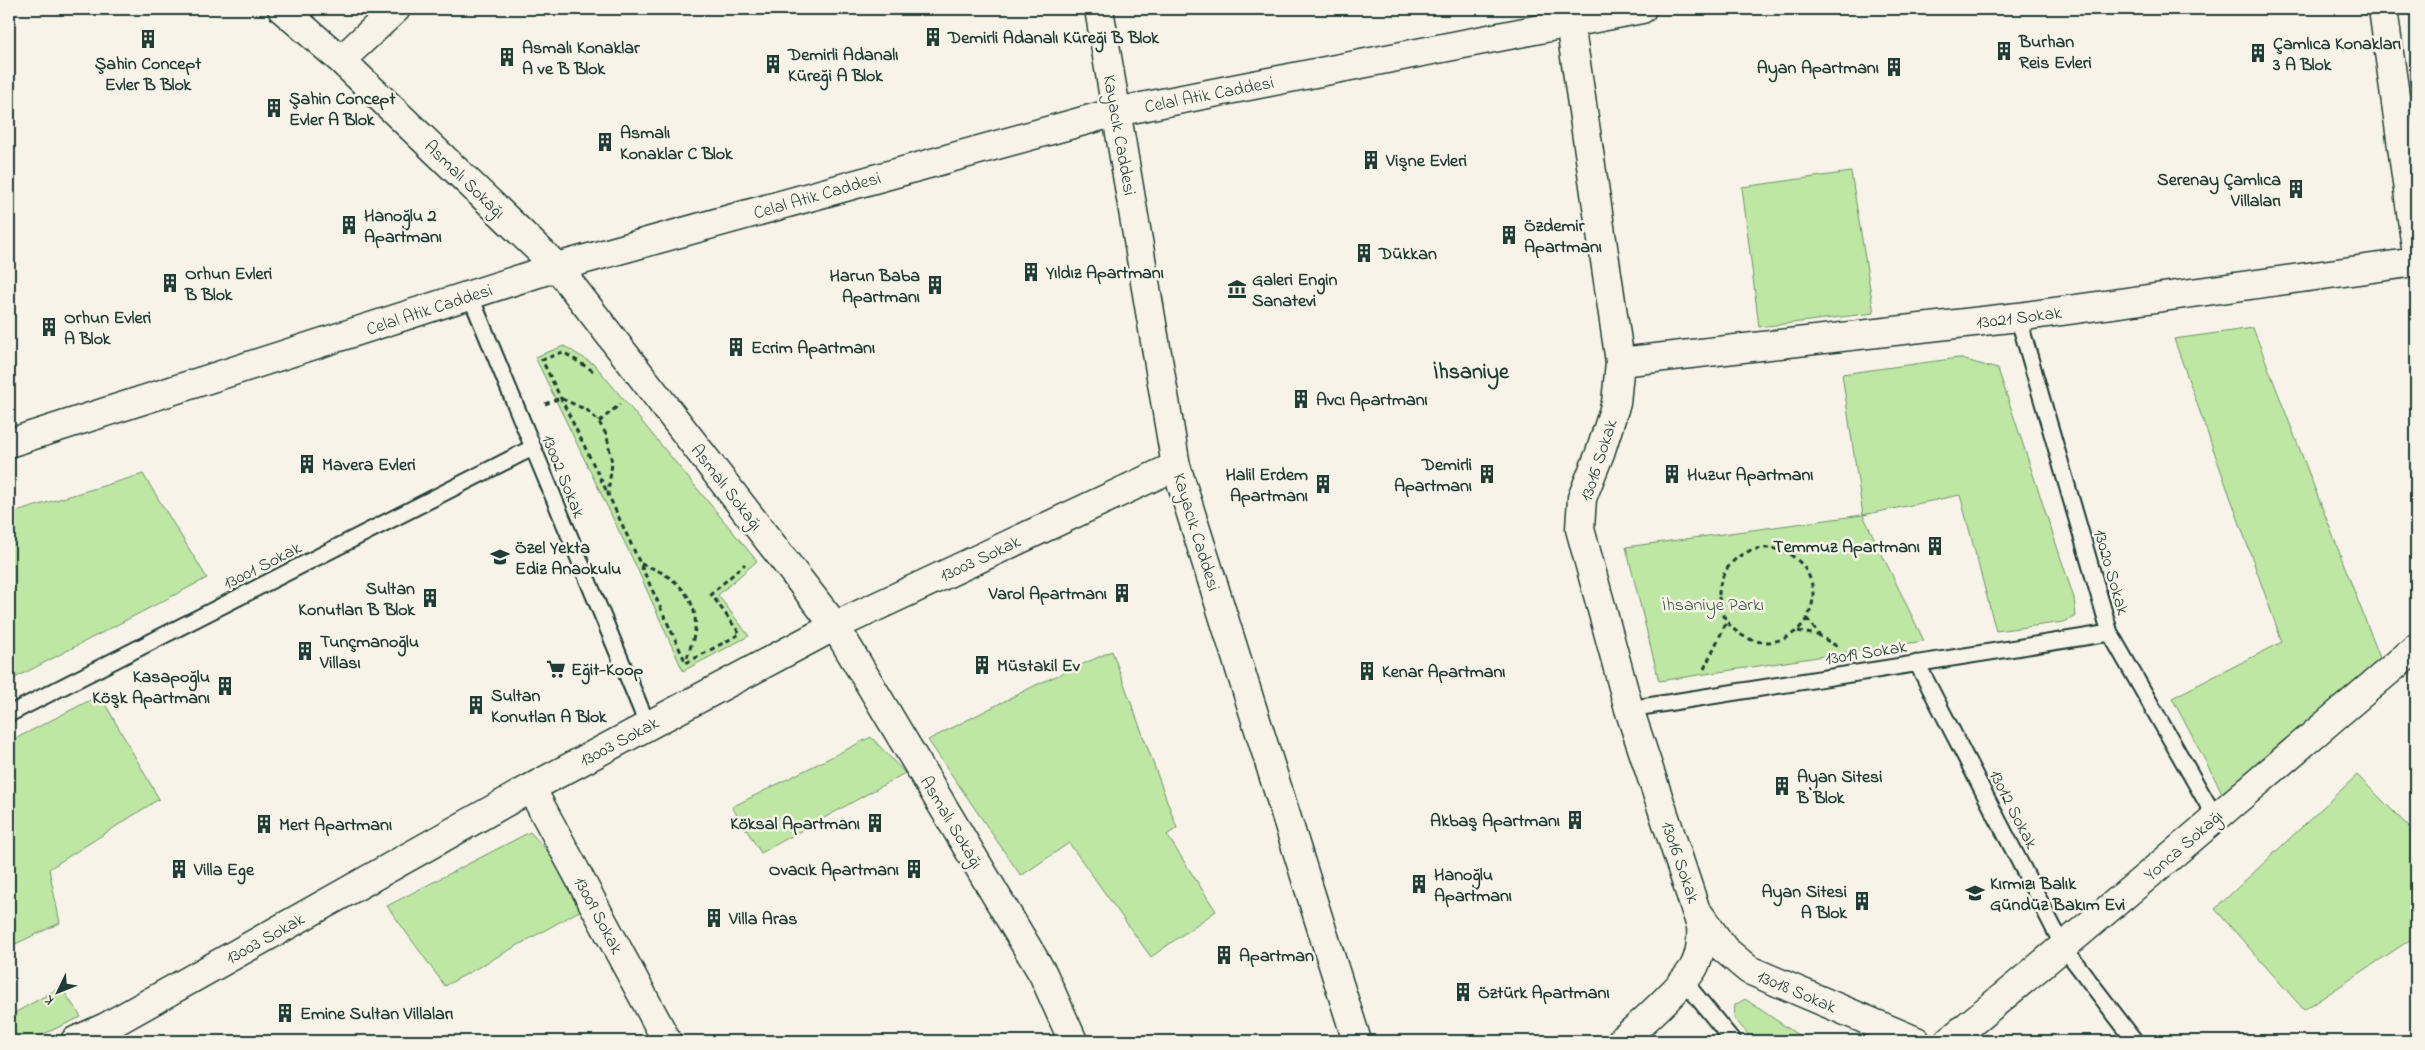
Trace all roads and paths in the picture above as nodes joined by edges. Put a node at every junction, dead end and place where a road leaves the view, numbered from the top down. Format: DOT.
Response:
graph roads {
  1 [pos="282,9"];
  2 [pos="396,9"];
  3 [pos="1099,9"];
  4 [pos="1642,9"];
  5 [pos="2383,9"];
  6 [pos="1570,23"];
  7 [pos="342,60"];
  8 [pos="1116,112"];
  9 [pos="2416,248"];
  10 [pos="2416,262"];
  11 [pos="557,267"];
  12 [pos="470,295"];
  13 [pos="2018,318"];
  14 [pos="1620,362"];
  15 [pos="597,376"];
  16 [pos="614,397"];
  17 [pos="560,398"];
  18 [pos="620,404"];
  19 [pos="626,412"];
  20 [pos="519,415"];
  21 [pos="599,422"];
  22 [pos="9,443"];
  23 [pos="532,448"];
  24 [pos="1176,466"];
  25 [pos="608,494"];
  26 [pos="750,560"];
  27 [pos="641,564"];
  28 [pos="1727,621"];
  29 [pos="835,626"];
  30 [pos="1797,631"];
  31 [pos="2110,633"];
  32 [pos="1821,637"];
  33 [pos="2416,648"];
  34 [pos="686,663"];
  35 [pos="1917,663"];
  36 [pos="681,671"];
  37 [pos="1689,699"];
  38 [pos="1629,709"];
  39 [pos="9,714"];
  40 [pos="648,726"];
  41 [pos="531,788"];
  42 [pos="2215,817"];
  43 [pos="1698,913"];
  44 [pos="2064,948"];
  45 [pos="1684,981"];
  46 [pos="109,1034"];
  47 [pos="75,1041"];
  48 [pos="666,1041"];
  49 [pos="1074,1041"];
  50 [pos="1357,1041"];
  51 [pos="1621,1041"];
  52 [pos="1733,1041"];
  53 [pos="1916,1041"];
  54 [pos="1949,1041"];
  55 [pos="2135,1041"];
  1 -- 7 [label="street, Asmalı Sokağı"];
  2 -- 7 [label="street"];
  3 -- 8 [label="street, Kayacık Caddesi"];
  4 -- 6 [label="street, Celal Atik Caddesi"];
  5 -- 9 [label="street"];
  6 -- 8 [label="street, Celal Atik Caddesi"];
  6 -- 14 [label="street, 13016 Sokak"];
  7 -- 11 [label="street, Asmalı Sokağı"];
  8 -- 11 [label="street, Celal Atik Caddesi"];
  8 -- 24 [label="street, Kayacık Caddesi"];
  10 -- 13 [label="street, 13021 Sokak"];
  11 -- 12 [label="street, Celal Atik Caddesi"];
  11 -- 29 [label="street, Asmalı Sokağı"];
  12 -- 20 [label="lane, 13002 Sokak"];
  12 -- 22 [label="street, Celal Atik Caddesi"];
  13 -- 14 [label="street, 13021 Sokak"];
  13 -- 31 [label="lane, 13020 Sokak"];
  14 -- 38 [label="street, 13016 Sokak"];
  15 -- 17 [label="path"];
  16 -- 18 [label="path"];
  17 -- 20 [label="path"];
  17 -- 21 [label="path"];
  17 -- 25 [label="path"];
  18 -- 19 [label="path"];
  18 -- 21 [label="path"];
  20 -- 23 [label="lane, 13002 Sokak"];
  21 -- 25 [label="path"];
  23 -- 39 [label="lane, 13001 Sokak"];
  23 -- 40 [label="lane, 13002 Sokak"];
  24 -- 29 [label="street, 13003 Sokak"];
  24 -- 50 [label="street, Kayacık Caddesi"];
  25 -- 27 [label="path"];
  26 -- 34 [label="path"];
  27 -- 34 [label="path"];
  27 -- 34 [label="path"];
  28 -- 30 [label="path"];
  28 -- 30 [label="path"];
  28 -- 37 [label="path"];
  29 -- 40 [label="street, 13003 Sokak"];
  29 -- 49 [label="street, Asmalı Sokağı"];
  30 -- 32 [label="path"];
  31 -- 35 [label="lane, 13019 Sokak"];
  31 -- 42 [label="lane, 13020 Sokak"];
  33 -- 42 [label="street, Yonca Sokağı"];
  34 -- 36 [label="path"];
  35 -- 37 [label="lane, 13019 Sokak"];
  35 -- 44 [label="lane, 13012 Sokak"];
  37 -- 38 [label="lane, 13019 Sokak"];
  38 -- 43 [label="street, 13016 Sokak"];
  40 -- 41 [label="street, 13003 Sokak"];
  41 -- 46 [label="street, 13003 Sokak"];
  41 -- 48 [label="street, 13009 Sokak"];
  42 -- 44 [label="street, Yonca Sokağı"];
  43 -- 45 [label="street"];
  43 -- 53 [label="street, 13018 Sokak"];
  44 -- 54 [label="street, Yonca Sokağı"];
  44 -- 55 [label="lane, 13012 Sokak"];
  45 -- 51 [label="street"];
  45 -- 52 [label="lane"];
  46 -- 47 [label="street, 13003 Sokak"];
}
